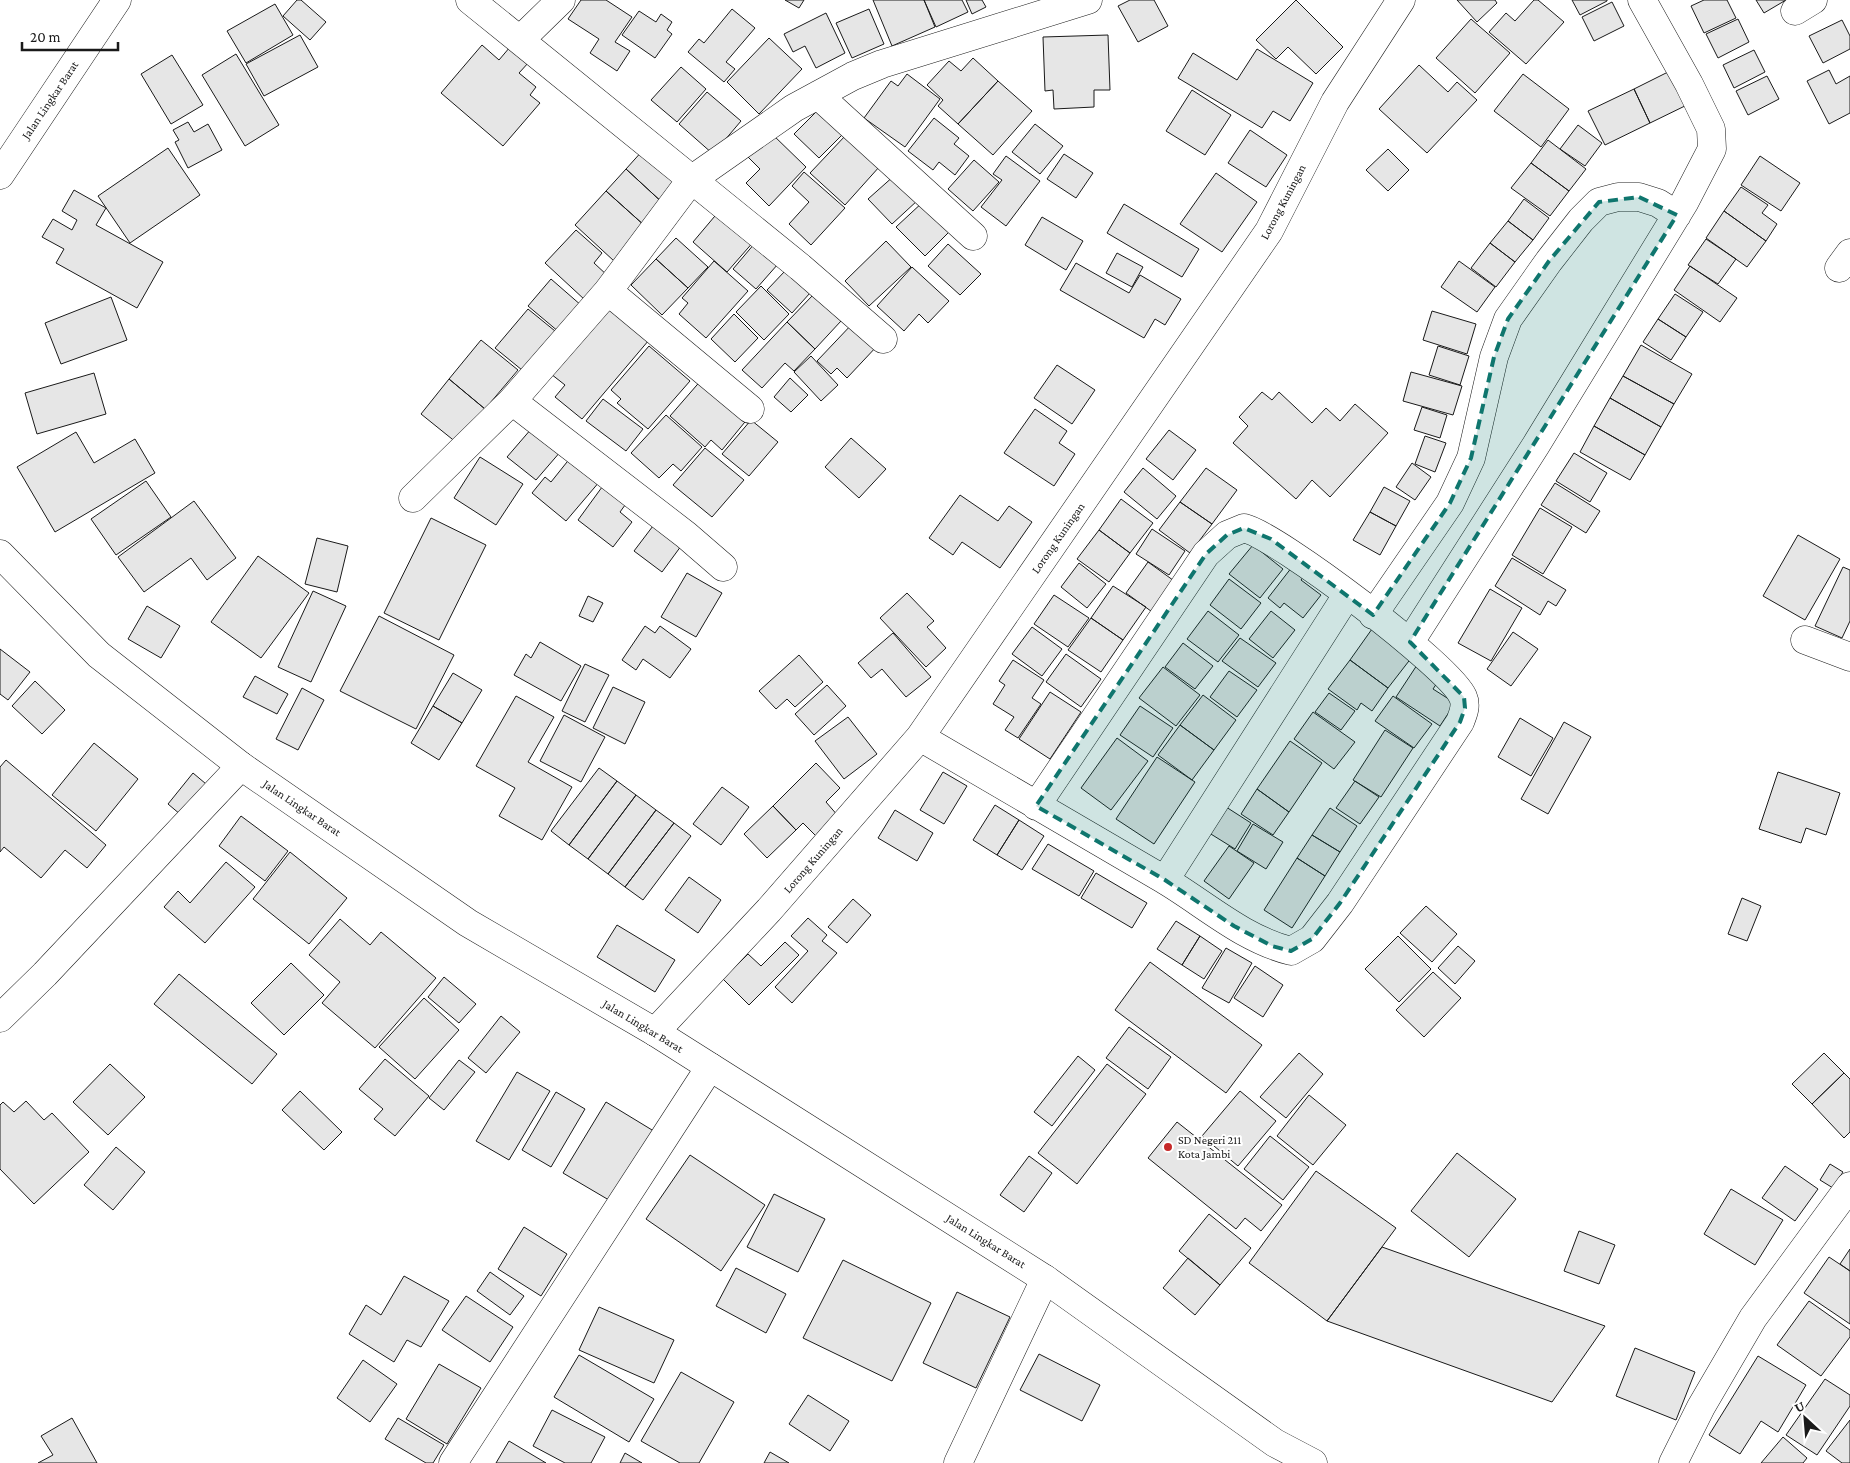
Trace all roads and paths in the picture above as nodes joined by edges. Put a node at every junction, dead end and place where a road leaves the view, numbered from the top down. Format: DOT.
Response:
graph roads {
  1 [pos="117,0"];
  2 [pos="470,0"];
  3 [pos="561,0"];
  4 [pos="1088,0"];
  5 [pos="1401,0"];
  6 [pos="1642,0"];
  7 [pos="520,40"];
  8 [pos="818,95"];
  9 [pos="0,175"];
  10 [pos="691,180"];
  11 [pos="1677,215"];
  12 [pos="973,236"];
  13 [pos="608,291"];
  14 [pos="883,339"];
  15 [pos="512,401"];
  16 [pos="750,410"];
  17 [pos="413,498"];
  18 [pos="0,554"];
  19 [pos="723,567"];
  20 [pos="1347,595"];
  21 [pos="1373,614"];
  22 [pos="1805,640"];
  23 [pos="1410,642"];
  24 [pos="1850,657"];
  25 [pos="920,737"];
  26 [pos="241,766"];
  27 [pos="1036,806"];
  28 [pos="1165,880"];
  29 [pos="0,1018"];
  30 [pos="655,1032"];
  31 [pos="710,1067"];
  32 [pos="1850,1186"];
  33 [pos="1045,1279"];
  34 [pos="453,1463"];
  35 [pos="958,1463"];
  36 [pos="1313,1463"];
  37 [pos="1673,1463"];
  1 -- 9 [label="main road, Jalan Lingkar Barat"];
  2 -- 7 [label="main road"];
  3 -- 7 [label="main road"];
  4 -- 8 [label="main road"];
  5 -- 25 [label="main road, Lorong Kuningan"];
  6 -- 11 [label="main road"];
  7 -- 10 [label="main road"];
  8 -- 10 [label="main road"];
  8 -- 12 [label="main road"];
  10 -- 13 [label="main road"];
  10 -- 14 [label="main road"];
  11 -- 21 [label="main road"];
  11 -- 23 [label="main road"];
  13 -- 15 [label="main road"];
  13 -- 16 [label="main road"];
  15 -- 17 [label="main road"];
  15 -- 19 [label="main road"];
  18 -- 26 [label="main road, Jalan Lingkar Barat"];
  20 -- 21 [label="main road"];
  20 -- 27 [label="main road"];
  20 -- 28 [label="main road"];
  21 -- 23 [label="main road"];
  22 -- 24 [label="main road"];
  23 -- 28 [label="main road"];
  25 -- 27 [label="main road"];
  25 -- 30 [label="main road, Lorong Kuningan"];
  26 -- 29 [label="main road"];
  26 -- 30 [label="main road, Jalan Lingkar Barat"];
  27 -- 28 [label="main road"];
  30 -- 31 [label="main road, Jalan Lingkar Barat"];
  31 -- 33 [label="main road, Jalan Lingkar Barat"];
  31 -- 34 [label="main road"];
  32 -- 37 [label="main road"];
  33 -- 35 [label="main road"];
  33 -- 36 [label="main road, Jalan Lingkar Barat"];
}
